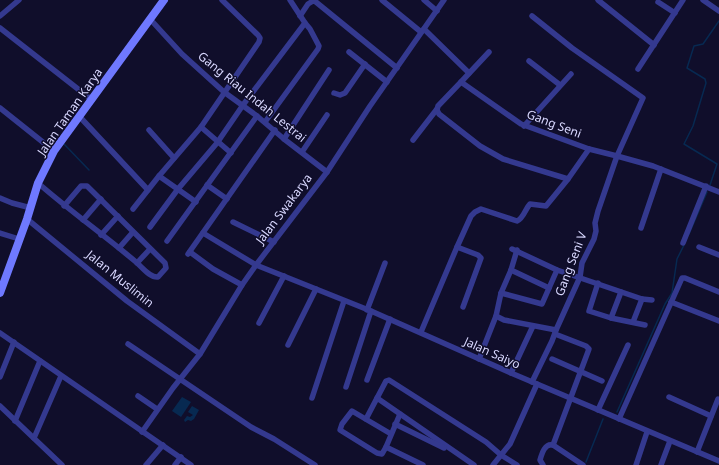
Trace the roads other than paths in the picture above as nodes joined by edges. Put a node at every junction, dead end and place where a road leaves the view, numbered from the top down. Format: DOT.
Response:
graph roads {
  1 [pos="7,0"];
  2 [pos="19,0"];
  3 [pos="164,0"];
  4 [pos="222,0"];
  5 [pos="290,0"];
  6 [pos="382,0"];
  7 [pos="424,0"];
  8 [pos="444,0"];
  9 [pos="598,0"];
  10 [pos="683,0"];
  11 [pos="703,0"];
  12 [pos="658,2"];
  13 [pos="12,6"];
  14 [pos="437,10"];
  15 [pos="719,11"];
  16 [pos="675,13"];
  17 [pos="0,16"];
  18 [pos="300,16"];
  19 [pos="532,16"];
  20 [pos="150,19"];
  21 [pos="305,22"];
  22 [pos="0,28"];
  23 [pos="423,31"];
  24 [pos="654,45"];
  25 [pos="349,52"];
  26 [pos="488,52"];
  27 [pos="529,61"];
  28 [pos="365,64"];
  29 [pos="397,68"];
  30 [pos="638,69"];
  31 [pos="329,70"];
  32 [pos="469,73"];
  33 [pos="571,74"];
  34 [pos="387,82"];
  35 [pos="461,82"];
  36 [pos="560,84"];
  37 [pos="224,92"];
  38 [pos="334,93"];
  39 [pos="92,100"];
  40 [pos="243,106"];
  41 [pos="0,108"];
  42 [pos="437,109"];
  43 [pos="326,115"];
  44 [pos="79,116"];
  45 [pos="257,116"];
  46 [pos="265,122"];
  47 [pos="524,126"];
  48 [pos="200,127"];
  49 [pos="149,130"];
  50 [pos="276,130"];
  51 [pos="284,139"];
  52 [pos="414,140"];
  53 [pos="217,143"];
  54 [pos="588,149"];
  55 [pos="54,151"];
  56 [pos="302,152"];
  57 [pos="231,153"];
  58 [pos="617,156"];
  59 [pos="174,158"];
  60 [pos="661,169"];
  61 [pos="327,172"];
  62 [pos="159,176"];
  63 [pos="568,179"];
  64 [pos="38,183"];
  65 [pos="207,185"];
  66 [pos="706,186"];
  67 [pos="178,189"];
  68 [pos="148,190"];
  69 [pos="719,192"];
  70 [pos="0,198"];
  71 [pos="101,199"];
  72 [pos="226,199"];
  73 [pos="196,202"];
  74 [pos="64,206"];
  75 [pos="31,208"];
  76 [pos="132,209"];
  77 [pos="118,216"];
  78 [pos="27,219"];
  79 [pos="83,220"];
  80 [pos="233,222"];
  81 [pos="150,227"];
  82 [pos="641,228"];
  83 [pos="133,232"];
  84 [pos="0,233"];
  85 [pos="203,233"];
  86 [pos="101,235"];
  87 [pos="19,239"];
  88 [pos="168,241"];
  89 [pos="274,242"];
  90 [pos="683,243"];
  91 [pos="457,247"];
  92 [pos="699,247"];
  93 [pos="119,248"];
  94 [pos="150,249"];
  95 [pos="719,255"];
  96 [pos="137,263"];
  97 [pos="385,263"];
  98 [pos="256,265"];
  99 [pos="511,270"];
  100 [pos="557,270"];
  101 [pos="284,276"];
  102 [pos="580,277"];
  103 [pos="598,283"];
  104 [pos="242,285"];
  105 [pos="549,288"];
  106 [pos="1,289"];
  107 [pos="316,289"];
  108 [pos="621,292"];
  109 [pos="719,292"];
  110 [pos="501,293"];
  111 [pos="642,299"];
  112 [pos="344,300"];
  113 [pos="652,300"];
  114 [pos="671,302"];
  115 [pos="463,307"];
  116 [pos="369,311"];
  117 [pos="496,316"];
  118 [pos="612,318"];
  119 [pos="390,319"];
  120 [pos="719,321"];
  121 [pos="633,322"];
  122 [pos="259,323"];
  123 [pos="645,325"];
  124 [pos="533,326"];
  125 [pos="421,332"];
  126 [pos="555,332"];
  127 [pos="0,333"];
  128 [pos="14,342"];
  129 [pos="128,344"];
  130 [pos="288,345"];
  131 [pos="628,345"];
  132 [pos="200,354"];
  133 [pos="552,358"];
  134 [pos="479,359"];
  135 [pos="40,361"];
  136 [pos="580,372"];
  137 [pos="511,373"];
  138 [pos="61,376"];
  139 [pos="0,377"];
  140 [pos="181,379"];
  141 [pos="367,380"];
  142 [pos="602,381"];
  143 [pos="534,383"];
  144 [pos="346,387"];
  145 [pos="138,396"];
  146 [pos="312,398"];
  147 [pos="377,398"];
  148 [pos="571,398"];
  149 [pos="669,398"];
  150 [pos="718,399"];
  151 [pos="0,406"];
  152 [pos="158,409"];
  153 [pos="598,410"];
  154 [pos="400,414"];
  155 [pos="711,416"];
  156 [pos="366,419"];
  157 [pos="619,419"];
  158 [pos="15,421"];
  159 [pos="395,424"];
  160 [pos="142,432"];
  161 [pos="647,432"];
  162 [pos="391,434"];
  163 [pos="34,438"];
  164 [pos="670,441"];
  165 [pos="162,445"];
  166 [pos="554,445"];
  167 [pos="386,447"];
  168 [pos="697,452"];
  169 [pos="501,455"];
  170 [pos="460,456"];
  171 [pos="181,457"];
  172 [pos="719,461"];
  173 [pos="580,464"];
  174 [pos="62,465"];
  175 [pos="146,465"];
  176 [pos="175,465"];
  177 [pos="191,465"];
  178 [pos="315,465"];
  179 [pos="423,465"];
  180 [pos="474,465"];
  181 [pos="493,465"];
  182 [pos="517,465"];
  183 [pos="543,465"];
  184 [pos="636,465"];
  185 [pos="661,465"];
  1 -- 13 [label="street"];
  2 -- 13 [label="street"];
  3 -- 20 [label="street, Jalan Taman Karya"];
  4 -- 37 [label="street"];
  5 -- 18 [label="street"];
  6 -- 23 [label="street"];
  7 -- 14 [label="street"];
  8 -- 14 [label="street, Jalan Swakarya"];
  9 -- 24 [label="street"];
  10 -- 16 [label="street"];
  11 -- 15 [label="street"];
  12 -- 16 [label="street"];
  13 -- 17 [label="street"];
  14 -- 23 [label="street, Jalan Swakarya"];
  16 -- 24 [label="street"];
  18 -- 21 [label="street"];
  18 -- 29 [label="street"];
  19 -- 58 [label="street, Gang Seni V"];
  20 -- 37 [label="street, Gang Riau Indah Lestrai"];
  20 -- 39 [label="street, Jalan Taman Karya"];
  21 -- 40 [label="street"];
  21 -- 46 [label="street"];
  22 -- 39 [label="street"];
  23 -- 29 [label="street, Jalan Swakarya"];
  23 -- 32 [label="street"];
  24 -- 30 [label="street"];
  25 -- 28 [label="street"];
  26 -- 32 [label="street"];
  27 -- 36 [label="street"];
  28 -- 34 [label="street"];
  28 -- 38 [label="street"];
  29 -- 34 [label="street, Jalan Swakarya"];
  31 -- 51 [label="street"];
  32 -- 35 [label="street"];
  33 -- 36 [label="street"];
  34 -- 61 [label="street, Jalan Swakarya"];
  35 -- 42 [label="street"];
  35 -- 47 [label="street, Gang Seni"];
  36 -- 47 [label="street"];
  37 -- 40 [label="street, Gang Riau Indah Lestrai"];
  37 -- 48 [label="street"];
  39 -- 44 [label="street, Jalan Taman Karya"];
  40 -- 45 [label="street, Gang Riau Indah Lestrai"];
  40 -- 53 [label="street"];
  41 -- 55 [label="street"];
  42 -- 52 [label="street"];
  42 -- 63 [label="street"];
  43 -- 56 [label="street"];
  44 -- 55 [label="street, Jalan Taman Karya"];
  44 -- 68 [label="street"];
  45 -- 46 [label="street, Gang Riau Indah Lestrai"];
  45 -- 57 [label="street"];
  46 -- 50 [label="street, Gang Riau Indah Lestrai"];
  47 -- 54 [label="street, Gang Seni"];
  48 -- 53 [label="street"];
  48 -- 59 [label="street"];
  49 -- 59 [label="street"];
  50 -- 51 [label="street, Gang Riau Indah Lestrai"];
  50 -- 72 [label="street"];
  51 -- 56 [label="street, Gang Riau Indah Lestrai"];
  53 -- 57 [label="street"];
  53 -- 67 [label="street"];
  54 -- 58 [label="street, Gang Seni"];
  54 -- 63 [label="street"];
  55 -- 64 [label="street, Jalan Taman Karya"];
  56 -- 61 [label="street, Gang Riau Indah Lestrai"];
  57 -- 65 [label="street"];
  58 -- 60 [label="street, Gang Seni"];
  58 -- 102 [label="street, Gang Seni V"];
  59 -- 62 [label="street"];
  60 -- 66 [label="street, Gang Seni"];
  60 -- 82 [label="street"];
  61 -- 89 [label="street, Jalan Swakarya"];
  62 -- 67 [label="street"];
  62 -- 68 [label="street"];
  63 -- 91 [label="street"];
  64 -- 74 [label="street"];
  64 -- 75 [label="street, Jalan Taman Karya"];
  65 -- 72 [label="street"];
  65 -- 73 [label="street"];
  66 -- 69 [label="street, Gang Seni"];
  66 -- 90 [label="street"];
  67 -- 73 [label="street"];
  67 -- 81 [label="street"];
  68 -- 76 [label="street"];
  70 -- 75 [label="street"];
  71 -- 74 [label="street"];
  71 -- 77 [label="street"];
  71 -- 79 [label="street"];
  72 -- 85 [label="street"];
  73 -- 88 [label="street"];
  74 -- 79 [label="street"];
  75 -- 78 [label="street, Jalan Taman Karya"];
  77 -- 83 [label="street"];
  77 -- 86 [label="street"];
  78 -- 87 [label="street, Jalan Taman Karya"];
  78 -- 132 [label="street, Jalan Muslimin"];
  79 -- 86 [label="street"];
  80 -- 89 [label="street"];
  83 -- 93 [label="street"];
  83 -- 94 [label="street"];
  84 -- 87 [label="street"];
  85 -- 98 [label="street, Jalan Saiyo"];
  85 -- 104 [label="street"];
  86 -- 93 [label="street"];
  87 -- 106 [label="street, Jalan Taman Karya"];
  89 -- 98 [label="street, Jalan Swakarya"];
  91 -- 115 [label="street"];
  91 -- 125 [label="street"];
  92 -- 95 [label="street"];
  93 -- 96 [label="street"];
  94 -- 96 [label="street"];
  94 -- 96 [label="street"];
  97 -- 116 [label="street"];
  98 -- 101 [label="street, Jalan Saiyo"];
  98 -- 104 [label="street, Jalan Swakarya"];
  99 -- 100 [label="street"];
  99 -- 105 [label="street"];
  99 -- 110 [label="street"];
  100 -- 102 [label="street"];
  100 -- 105 [label="street"];
  101 -- 107 [label="street, Jalan Saiyo"];
  101 -- 122 [label="street"];
  102 -- 103 [label="street"];
  102 -- 126 [label="street, Gang Seni V"];
  103 -- 108 [label="street"];
  103 -- 118 [label="street"];
  104 -- 132 [label="street, Jalan Swakarya"];
  105 -- 110 [label="street"];
  107 -- 112 [label="street, Jalan Saiyo"];
  107 -- 130 [label="street"];
  108 -- 111 [label="street"];
  108 -- 118 [label="street"];
  109 -- 114 [label="street"];
  110 -- 117 [label="street"];
  111 -- 113 [label="street"];
  111 -- 121 [label="street"];
  112 -- 116 [label="street, Jalan Saiyo"];
  112 -- 146 [label="street"];
  114 -- 120 [label="street"];
  114 -- 157 [label="street"];
  116 -- 119 [label="street, Jalan Saiyo"];
  116 -- 144 [label="street"];
  117 -- 124 [label="street"];
  117 -- 134 [label="street"];
  118 -- 121 [label="street"];
  119 -- 125 [label="street, Jalan Saiyo"];
  119 -- 141 [label="street"];
  121 -- 123 [label="street"];
  124 -- 126 [label="street"];
  124 -- 137 [label="street"];
  125 -- 134 [label="street, Jalan Saiyo"];
  126 -- 136 [label="street"];
  126 -- 143 [label="street, Gang Seni V"];
  127 -- 128 [label="street"];
  128 -- 135 [label="street"];
  128 -- 139 [label="street"];
  129 -- 140 [label="street"];
  131 -- 153 [label="street"];
  132 -- 140 [label="street, Jalan Swakarya"];
  133 -- 136 [label="street"];
  134 -- 137 [label="street, Jalan Saiyo"];
  135 -- 138 [label="street"];
  135 -- 158 [label="street"];
  136 -- 142 [label="street"];
  136 -- 148 [label="street"];
  137 -- 143 [label="street, Jalan Saiyo"];
  138 -- 160 [label="street"];
  138 -- 163 [label="street"];
  140 -- 152 [label="street, Jalan Swakarya"];
  140 -- 178 [label="street"];
  143 -- 148 [label="street, Jalan Saiyo"];
  143 -- 169 [label="street, Gang Seni V"];
  145 -- 152 [label="street"];
  147 -- 154 [label="street"];
  147 -- 156 [label="street"];
  147 -- 169 [label="street"];
  148 -- 153 [label="street, Jalan Saiyo"];
  148 -- 166 [label="street"];
  149 -- 155 [label="street"];
  150 -- 155 [label="street"];
  151 -- 158 [label="street"];
  152 -- 160 [label="street, Jalan Swakarya"];
  153 -- 157 [label="street, Jalan Saiyo"];
  154 -- 159 [label="street"];
  154 -- 170 [label="street"];
  155 -- 168 [label="street"];
  156 -- 162 [label="street"];
  156 -- 167 [label="street"];
  157 -- 161 [label="street, Jalan Saiyo"];
  158 -- 163 [label="street"];
  159 -- 162 [label="street"];
  159 -- 170 [label="street"];
  160 -- 165 [label="street"];
  161 -- 164 [label="street, Jalan Saiyo"];
  161 -- 184 [label="street"];
  162 -- 167 [label="street"];
  163 -- 174 [label="street"];
  164 -- 168 [label="street, Jalan Saiyo"];
  164 -- 185 [label="street"];
  165 -- 171 [label="street"];
  165 -- 175 [label="street"];
  166 -- 173 [label="street"];
  166 -- 183 [label="street"];
  167 -- 179 [label="street"];
  168 -- 172 [label="street, Jalan Saiyo"];
  169 -- 181 [label="street, Gang Seni V"];
  169 -- 182 [label="street"];
  170 -- 180 [label="street"];
  171 -- 176 [label="street"];
  171 -- 177 [label="street"];
}
